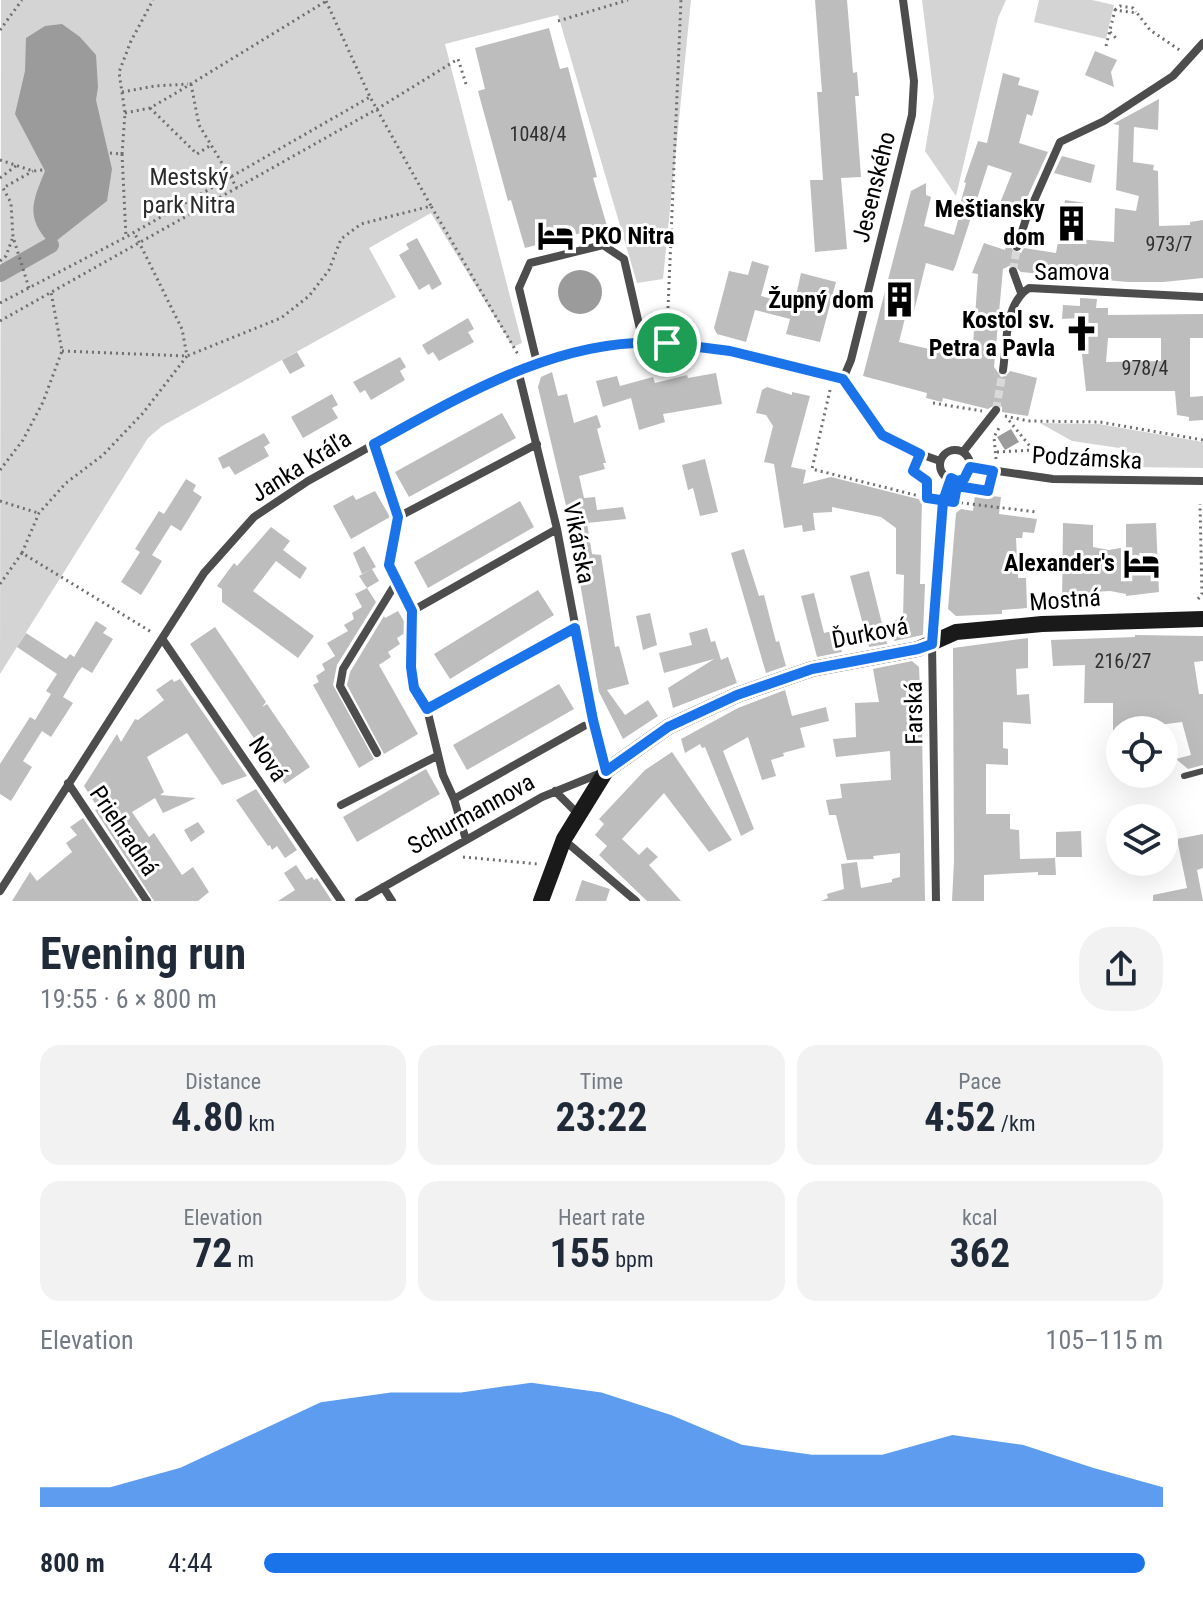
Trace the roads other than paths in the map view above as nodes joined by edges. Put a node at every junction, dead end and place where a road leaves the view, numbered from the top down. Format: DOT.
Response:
graph roads {
  1 [pos="903,0"];
  2 [pos="1203,43"];
  3 [pos="1017,247"];
  4 [pos="1013,271"];
  5 [pos="1021,293"];
  6 [pos="1203,297"];
  7 [pos="643,342"];
  8 [pos="537,363"];
  9 [pos="518,370"];
  10 [pos="1003,370"];
  11 [pos="843,379"];
  12 [pos="996,410"];
  13 [pos="374,444"];
  14 [pos="537,444"];
  15 [pos="963,452"];
  16 [pos="940,461"];
  17 [pos="970,467"];
  18 [pos="951,478"];
  19 [pos="1203,481"];
  20 [pos="398,517"];
  21 [pos="557,529"];
  22 [pos="396,583"];
  23 [pos="412,611"];
  24 [pos="1203,619"];
  25 [pos="575,628"];
  26 [pos="163,640"];
  27 [pos="932,644"];
  28 [pos="427,709"];
  29 [pos="584,726"];
  30 [pos="377,753"];
  31 [pos="437,756"];
  32 [pos="606,771"];
  33 [pos="1203,771"];
  34 [pos="1184,776"];
  35 [pos="68,783"];
  36 [pos="555,791"];
  37 [pos="454,799"];
  38 [pos="341,805"];
  39 [pos="579,815"];
  40 [pos="564,839"];
  41 [pos="466,840"];
  42 [pos="383,887"];
  43 [pos="0,891"];
  44 [pos="147,901"];
  45 [pos="341,901"];
  46 [pos="359,901"];
  47 [pos="392,901"];
  48 [pos="541,901"];
  49 [pos="636,901"];
  50 [pos="936,901"];
  1 -- 11 [label="street, Jesenského"];
  2 -- 3 [label="street"];
  4 -- 5 [label="street"];
  5 -- 6 [label="street, Samova"];
  5 -- 10 [label="street, Samova"];
  7 -- 8 [label="street, Janka Kráľa"];
  7 -- 8 [label="street"];
  7 -- 11 [label="street, Janka Kráľa"];
  8 -- 9 [label="street, Janka Kráľa"];
  9 -- 13 [label="street, Janka Kráľa"];
  9 -- 14 [label="street, Vikárska"];
  11 -- 16 [label="street"];
  12 -- 15 [label="street"];
  13 -- 20 [label="street"];
  13 -- 26 [label="street, Janka Kráľa"];
  14 -- 20 [label="street"];
  14 -- 21 [label="street, Vikárska"];
  15 -- 16 [label="street"];
  15 -- 17 [label="street"];
  16 -- 18 [label="street"];
  17 -- 18 [label="street"];
  17 -- 19 [label="street, Podzámska"];
  18 -- 27 [label="street, Farská"];
  20 -- 22 [label="street"];
  21 -- 23 [label="street"];
  21 -- 25 [label="street, Vikárska"];
  22 -- 23 [label="street"];
  22 -- 30 [label="street"];
  23 -- 28 [label="street"];
  24 -- 27 [label="street, Mostná"];
  25 -- 28 [label="street"];
  25 -- 32 [label="street, Vikárska"];
  26 -- 35 [label="street, Janka Kráľa"];
  26 -- 45 [label="street, Nová"];
  27 -- 32 [label="street, Ďurková"];
  27 -- 50 [label="street, Farská"];
  28 -- 31 [label="street"];
  29 -- 37 [label="street"];
  31 -- 37 [label="street"];
  31 -- 38 [label="street"];
  32 -- 36 [label="street, Schurmannova"];
  32 -- 39 [label="street, Ďurková"];
  33 -- 34 [label="lane"];
  35 -- 43 [label="street, Janka Kráľa"];
  35 -- 44 [label="street, Priehradná"];
  36 -- 39 [label="street"];
  36 -- 41 [label="street, Schurmannova"];
  37 -- 41 [label="street"];
  39 -- 40 [label="street, Ďurková"];
  40 -- 48 [label="street, Ďurková"];
  40 -- 49 [label="street"];
  41 -- 42 [label="street, Schurmannova"];
  42 -- 46 [label="street, Schurmannova"];
  42 -- 47 [label="street"];
}
